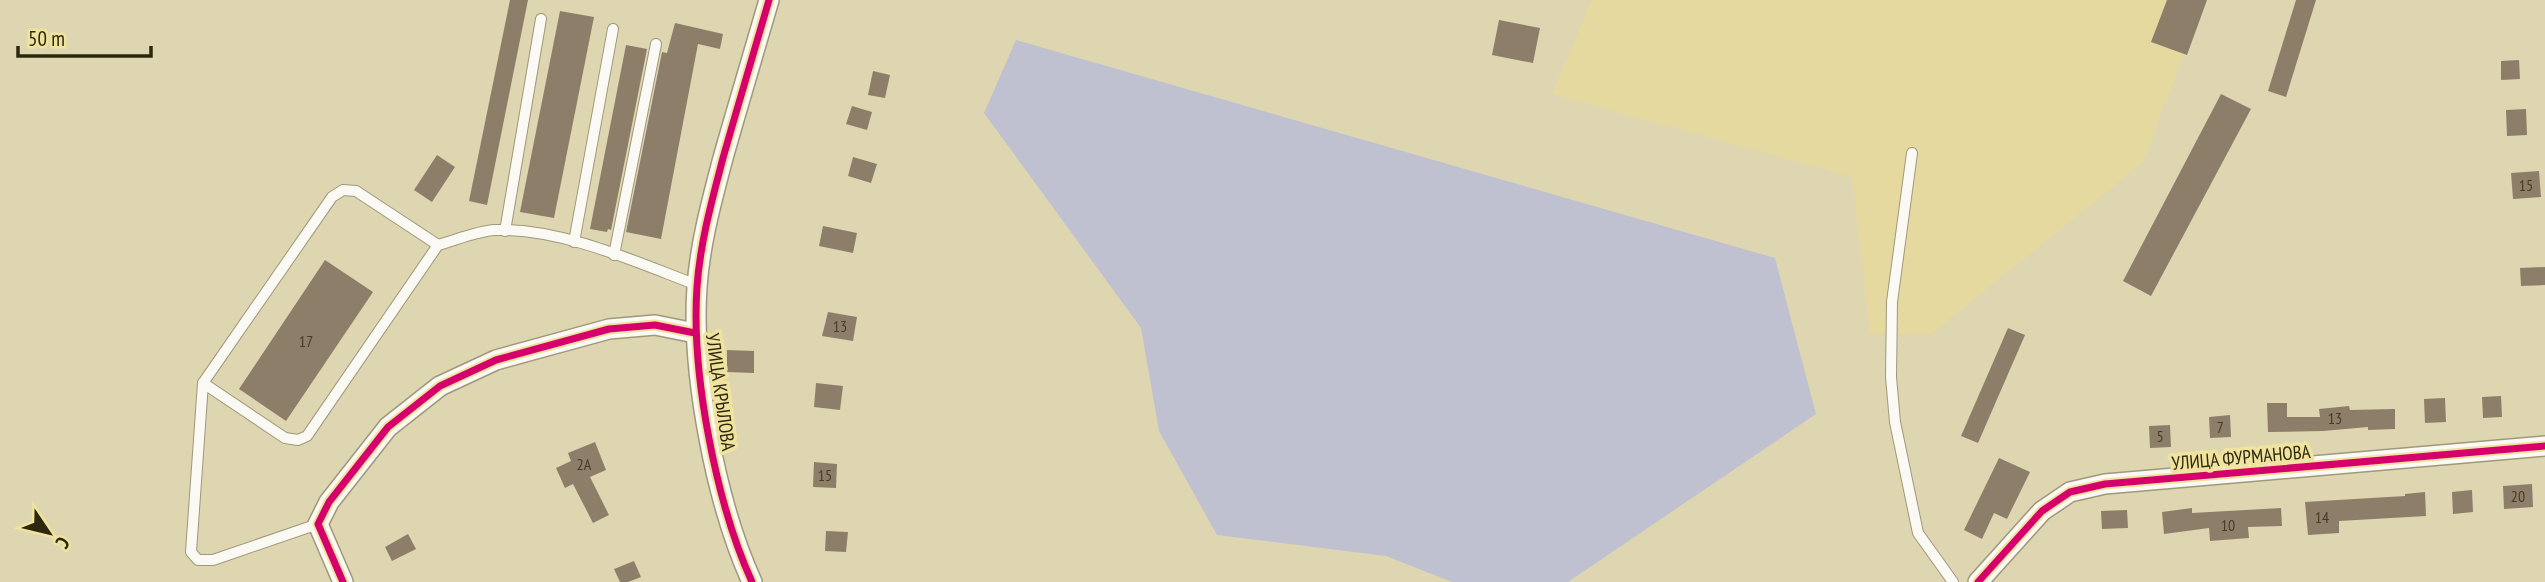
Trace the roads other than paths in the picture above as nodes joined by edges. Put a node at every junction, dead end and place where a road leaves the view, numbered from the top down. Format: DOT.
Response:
graph roads {
  1 [pos="769,0"];
  2 [pos="541,19"];
  3 [pos="613,29"];
  4 [pos="656,44"];
  5 [pos="1912,153"];
  6 [pos="505,230"];
  7 [pos="574,242"];
  8 [pos="438,245"];
  9 [pos="614,255"];
  10 [pos="697,285"];
  11 [pos="695,333"];
  12 [pos="203,383"];
  13 [pos="2545,446"];
  14 [pos="318,524"];
  15 [pos="343,582"];
  16 [pos="752,582"];
  17 [pos="1953,582"];
  18 [pos="1978,582"];
  1 -- 10 [label="street, УЛИЦА КРЫЛОВА"];
  2 -- 6 [label="lane"];
  3 -- 7 [label="lane"];
  4 -- 9 [label="lane"];
  5 -- 17 [label="lane"];
  6 -- 7 [label="lane"];
  6 -- 8 [label="lane"];
  7 -- 9 [label="lane"];
  8 -- 12 [label="lane"];
  8 -- 12 [label="lane"];
  9 -- 10 [label="lane"];
  10 -- 11 [label="street, УЛИЦА КРЫЛОВА"];
  11 -- 14 [label="street"];
  11 -- 16 [label="street, УЛИЦА КРЫЛОВА"];
  12 -- 14 [label="lane"];
  13 -- 18 [label="street, УЛИЦА ФУРМАНОВА"];
  14 -- 15 [label="street"];
}
